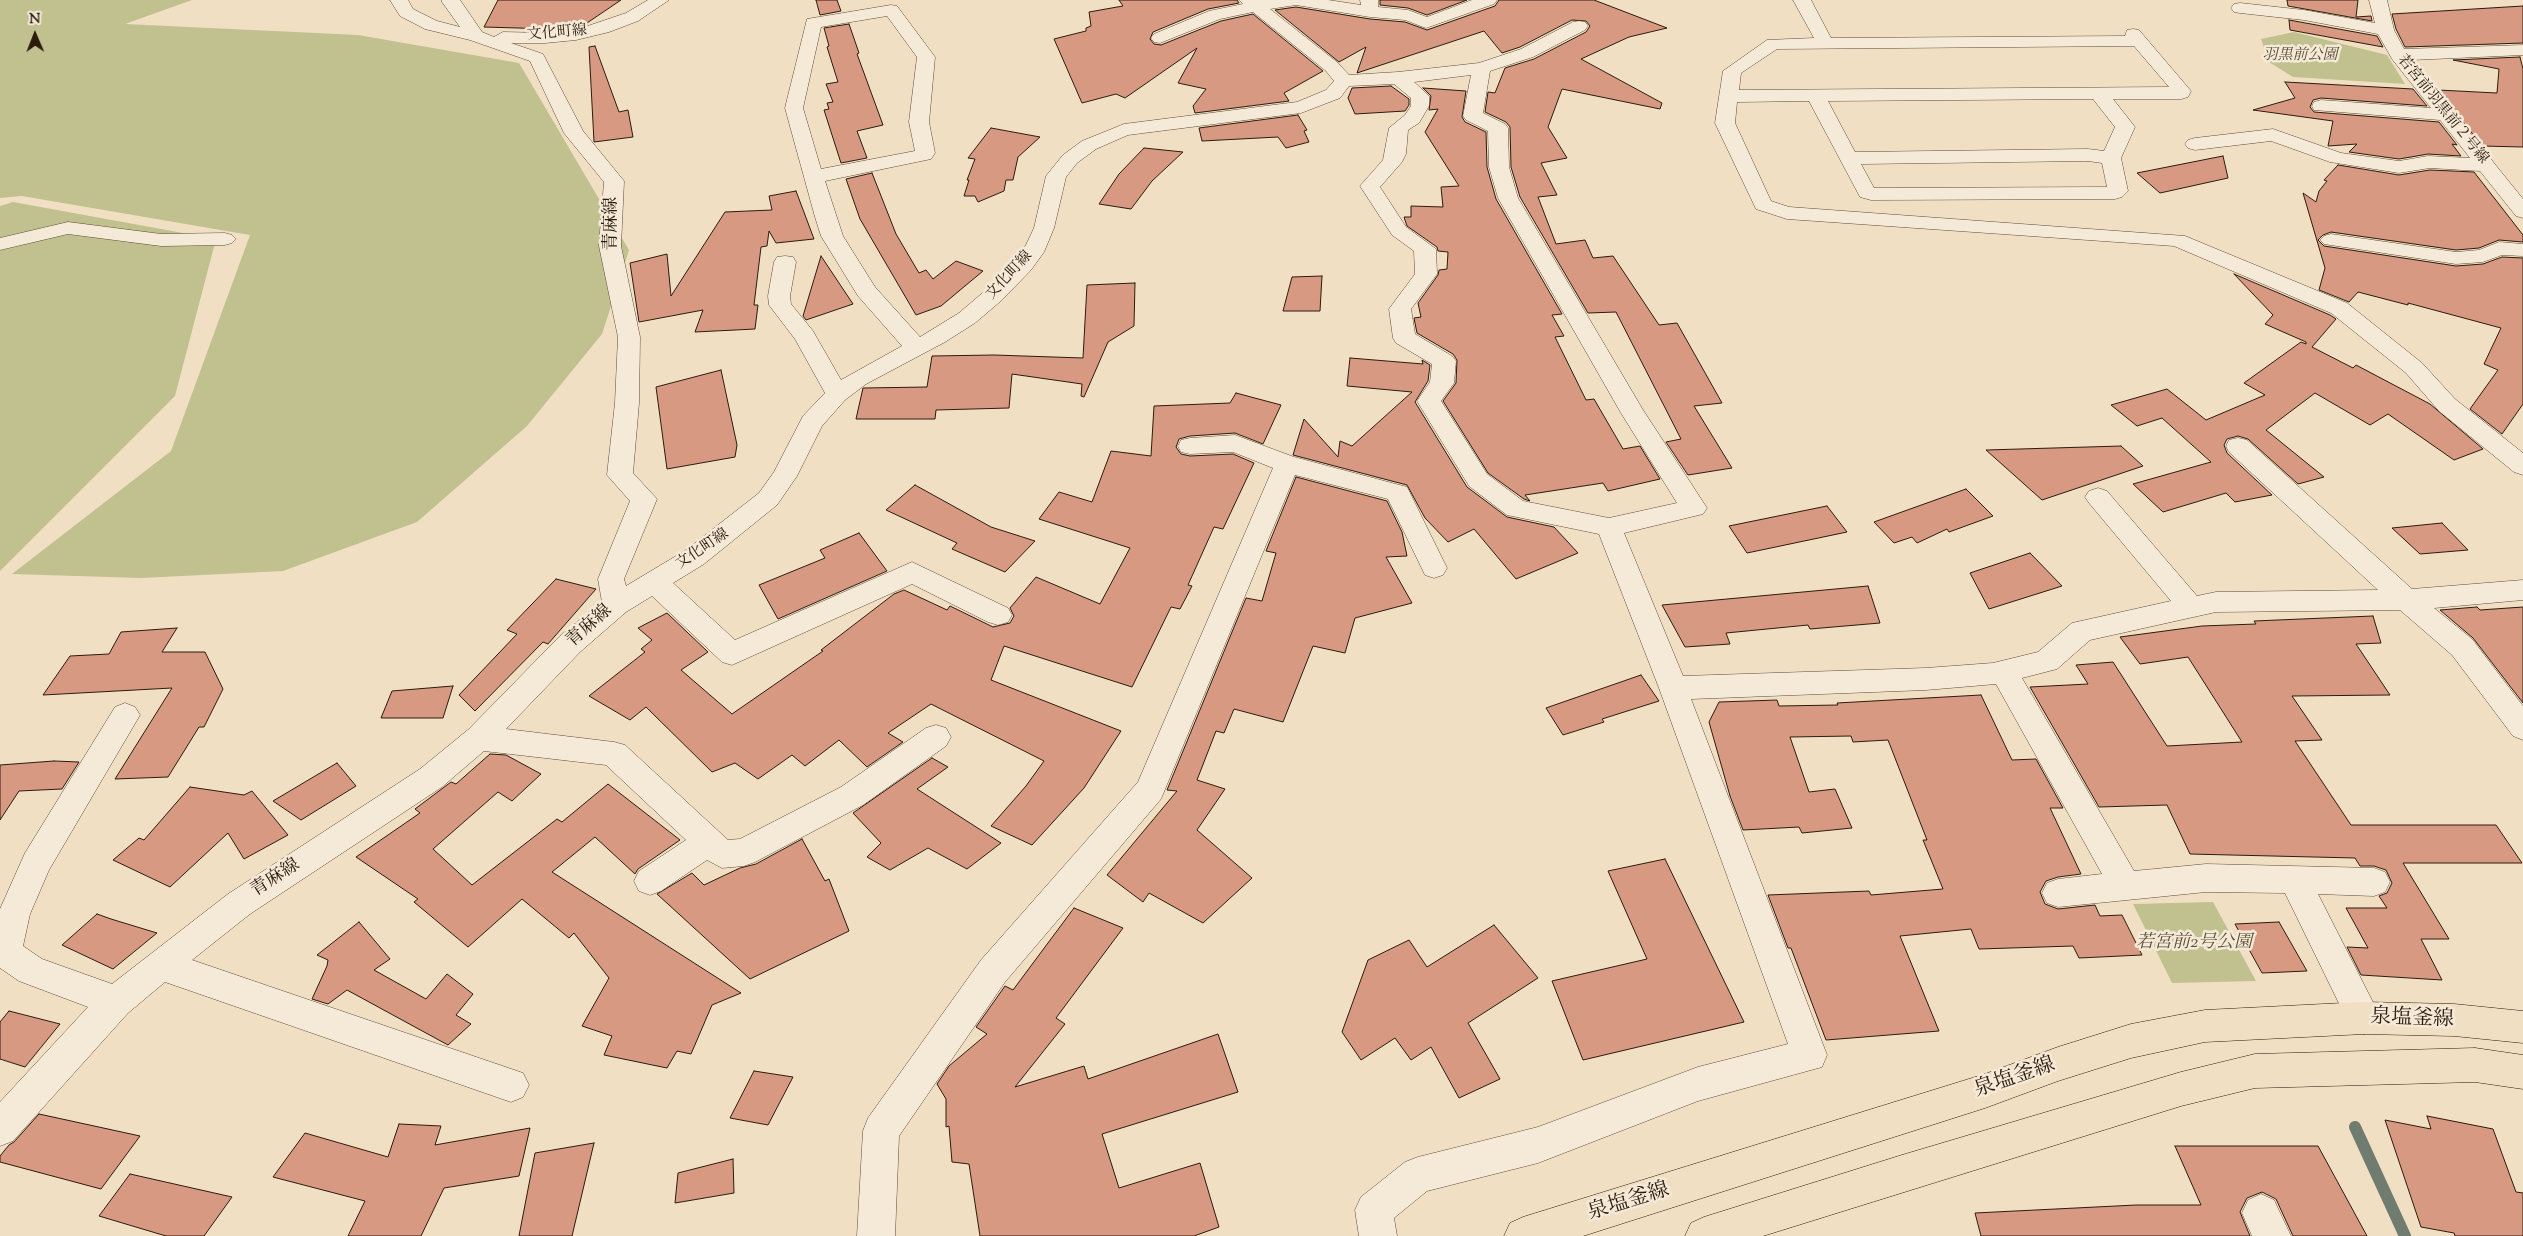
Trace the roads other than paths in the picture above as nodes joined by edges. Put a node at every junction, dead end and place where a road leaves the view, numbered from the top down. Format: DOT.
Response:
graph roads {
  1 [pos="399,0"];
  2 [pos="451,0"];
  3 [pos="660,0"];
  4 [pos="1488,0"];
  5 [pos="1802,0"];
  6 [pos="2378,0"];
  7 [pos="1251,3"];
  8 [pos="1370,6"];
  9 [pos="2240,8"];
  10 [pos="1579,26"];
  11 [pos="2385,30"];
  12 [pos="476,36"];
  13 [pos="1160,38"];
  14 [pos="1825,43"];
  15 [pos="2523,50"];
  16 [pos="2398,55"];
  17 [pos="1481,68"];
  18 [pos="1398,78"];
  19 [pos="1344,81"];
  20 [pos="2099,94"];
  21 [pos="1729,96"];
  22 [pos="1816,97"];
  23 [pos="2321,106"];
  24 [pos="2445,115"];
  25 [pos="2195,144"];
  26 [pos="1848,158"];
  27 [pos="2111,158"];
  28 [pos="2486,165"];
  29 [pos="814,177"];
  30 [pos="2523,212"];
  31 [pos="225,239"];
  32 [pos="2330,240"];
  33 [pos="0,244"];
  34 [pos="2523,250"];
  35 [pos="785,262"];
  36 [pos="917,348"];
  37 [pos="838,394"];
  38 [pos="1190,446"];
  39 [pos="2238,446"];
  40 [pos="1287,464"];
  41 [pos="2523,466"];
  42 [pos="2098,497"];
  43 [pos="1610,527"];
  44 [pos="1434,568"];
  45 [pos="653,581"];
  46 [pos="2523,590"];
  47 [pos="2406,600"];
  48 [pos="616,605"];
  49 [pos="2191,607"];
  50 [pos="998,615"];
  51 [pos="2004,672"];
  52 [pos="1673,688"];
  53 [pos="125,715"];
  54 [pos="2523,728"];
  55 [pos="936,736"];
  56 [pos="479,738"];
  57 [pos="708,842"];
  58 [pos="2294,879"];
  59 [pos="650,881"];
  60 [pos="2374,882"];
  61 [pos="2126,886"];
  62 [pos="2058,893"];
  63 [pos="160,965"];
  64 [pos="116,1002"];
  65 [pos="2364,1018"];
  66 [pos="2523,1027"];
  67 [pos="2523,1072"];
  68 [pos="511,1085"];
  69 [pos="0,1128"];
  70 [pos="876,1236"];
  71 [pos="1378,1236"];
  72 [pos="1523,1236"];
  73 [pos="1704,1236"];
  1 -- 12 [label="street, 青麻線"];
  2 -- 12 [label="street"];
  3 -- 12 [label="street, 文化町線"];
  4 -- 8 [label="street"];
  5 -- 14 [label="street"];
  6 -- 11 [label="street, 若宮前羽黒前２号線"];
  7 -- 8 [label="street"];
  7 -- 13 [label="street"];
  7 -- 19 [label="street"];
  9 -- 11 [label="street"];
  10 -- 17 [label="street"];
  11 -- 16 [label="street, 若宮前羽黒前２号線"];
  12 -- 48 [label="street, 青麻線"];
  14 -- 20 [label="street"];
  14 -- 21 [label="street"];
  15 -- 16 [label="street"];
  16 -- 24 [label="street, 若宮前羽黒前２号線"];
  17 -- 18 [label="street"];
  17 -- 43 [label="street"];
  18 -- 19 [label="street"];
  18 -- 43 [label="street"];
  19 -- 36 [label="street, 文化町線"];
  20 -- 22 [label="street"];
  20 -- 27 [label="street"];
  21 -- 22 [label="street"];
  21 -- 41 [label="street"];
  22 -- 26 [label="street"];
  23 -- 24 [label="street"];
  24 -- 28 [label="street, 若宮前羽黒前２号線"];
  25 -- 28 [label="street"];
  26 -- 27 [label="street"];
  26 -- 27 [label="street"];
  28 -- 30 [label="street, 若宮前羽黒前２号線"];
  29 -- 29 [label="street"];
  29 -- 36 [label="street"];
  31 -- 33 [label="street"];
  32 -- 34 [label="street"];
  35 -- 37 [label="street"];
  36 -- 37 [label="street, 文化町線"];
  37 -- 45 [label="street, 文化町線"];
  38 -- 40 [label="street"];
  39 -- 47 [label="street"];
  40 -- 44 [label="street"];
  40 -- 70 [label="street"];
  42 -- 49 [label="street"];
  43 -- 52 [label="street"];
  45 -- 48 [label="street, 文化町線"];
  45 -- 50 [label="street"];
  46 -- 47 [label="street"];
  47 -- 49 [label="street"];
  47 -- 54 [label="street"];
  48 -- 56 [label="street, 青麻線"];
  49 -- 51 [label="street"];
  51 -- 52 [label="street"];
  51 -- 61 [label="street"];
  52 -- 71 [label="street"];
  53 -- 64 [label="street"];
  55 -- 57 [label="street"];
  56 -- 57 [label="street"];
  56 -- 63 [label="street, 青麻線"];
  57 -- 59 [label="street"];
  58 -- 60 [label="street"];
  58 -- 61 [label="street"];
  58 -- 65 [label="street"];
  61 -- 62 [label="street"];
  63 -- 64 [label="street, 青麻線"];
  63 -- 68 [label="street"];
  64 -- 69 [label="street, 青麻線"];
  65 -- 66 [label="main road, 泉塩釜線"];
  65 -- 72 [label="main road, 泉塩釜線"];
  67 -- 73 [label="main road"];
}
